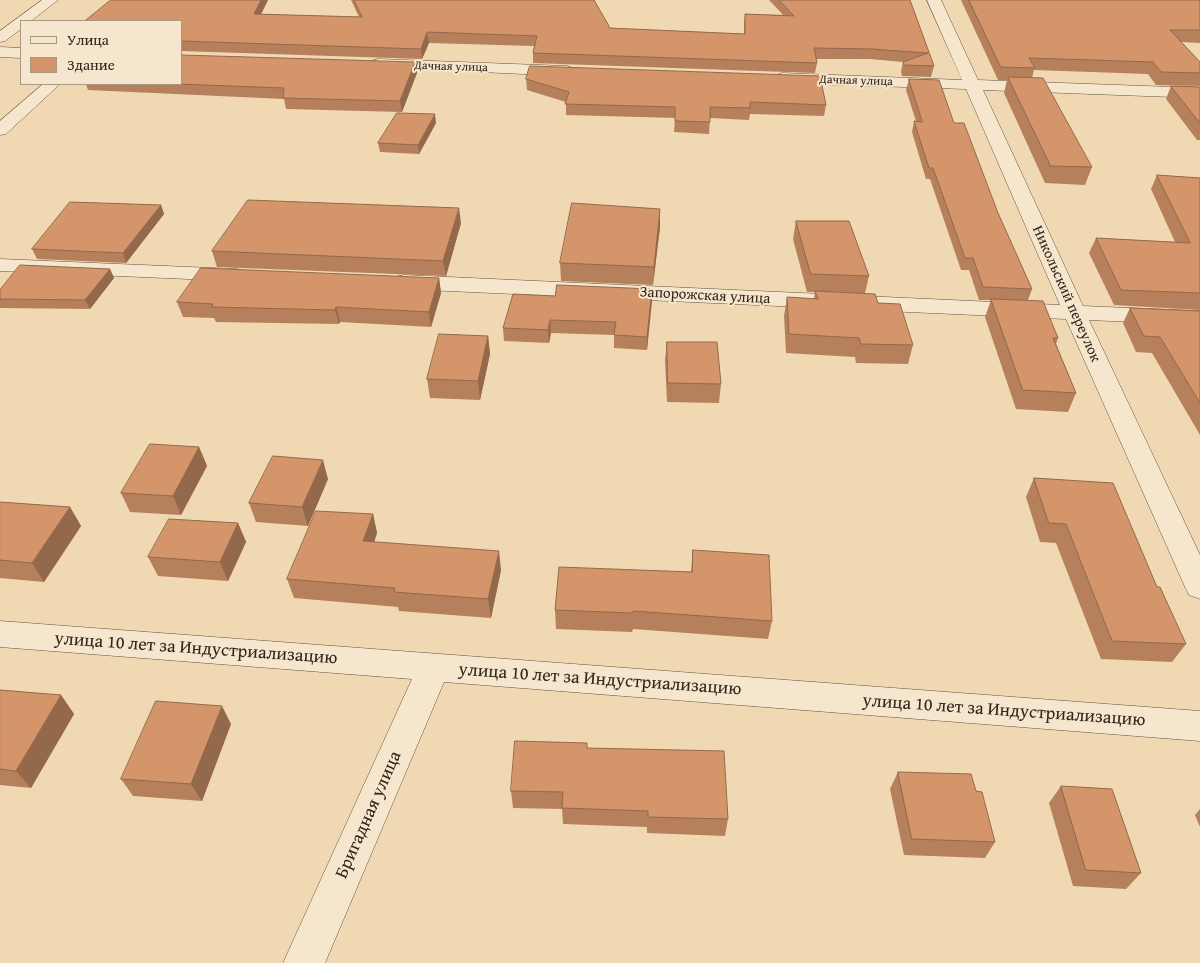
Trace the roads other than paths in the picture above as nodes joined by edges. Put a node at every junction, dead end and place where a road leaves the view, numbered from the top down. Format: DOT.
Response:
graph roads {
  1 [pos="51,0"];
  2 [pos="934,0"];
  3 [pos="25,20"];
  4 [pos="20,23"];
  5 [pos="0,38"];
  6 [pos="0,52"];
  7 [pos="20,53"];
  8 [pos="360,64"];
  9 [pos="587,72"];
  10 [pos="766,78"];
  11 [pos="51,85"];
  12 [pos="974,85"];
  13 [pos="1200,92"];
  14 [pos="0,130"];
  15 [pos="0,264"];
  16 [pos="258,276"];
  17 [pos="388,282"];
  18 [pos="1074,312"];
  19 [pos="1200,318"];
  20 [pos="1200,587"];
  21 [pos="0,634"];
  22 [pos="434,668"];
  23 [pos="1200,726"];
  24 [pos="304,963"];
  1 -- 3 [label="street"];
  2 -- 12 [label="street, Никольский переулок"];
  4 -- 5 [label="street"];
  6 -- 7 [label="street"];
  8 -- 9 [label="street, Дачная улица"];
  10 -- 12 [label="street, Дачная улица"];
  11 -- 14 [label="street"];
  12 -- 13 [label="street, Дачная улица"];
  12 -- 18 [label="street, Никольский переулок"];
  15 -- 16 [label="street"];
  17 -- 18 [label="street, Запорожская улица"];
  18 -- 19 [label="street, Запорожская улица"];
  18 -- 20 [label="street, Никольский переулок"];
  21 -- 22 [label="street, улица 10 лет за Индустриализацию"];
  22 -- 23 [label="street, улица 10 лет за Индустриализацию"];
  22 -- 24 [label="street, Бригадная улица"];
}
